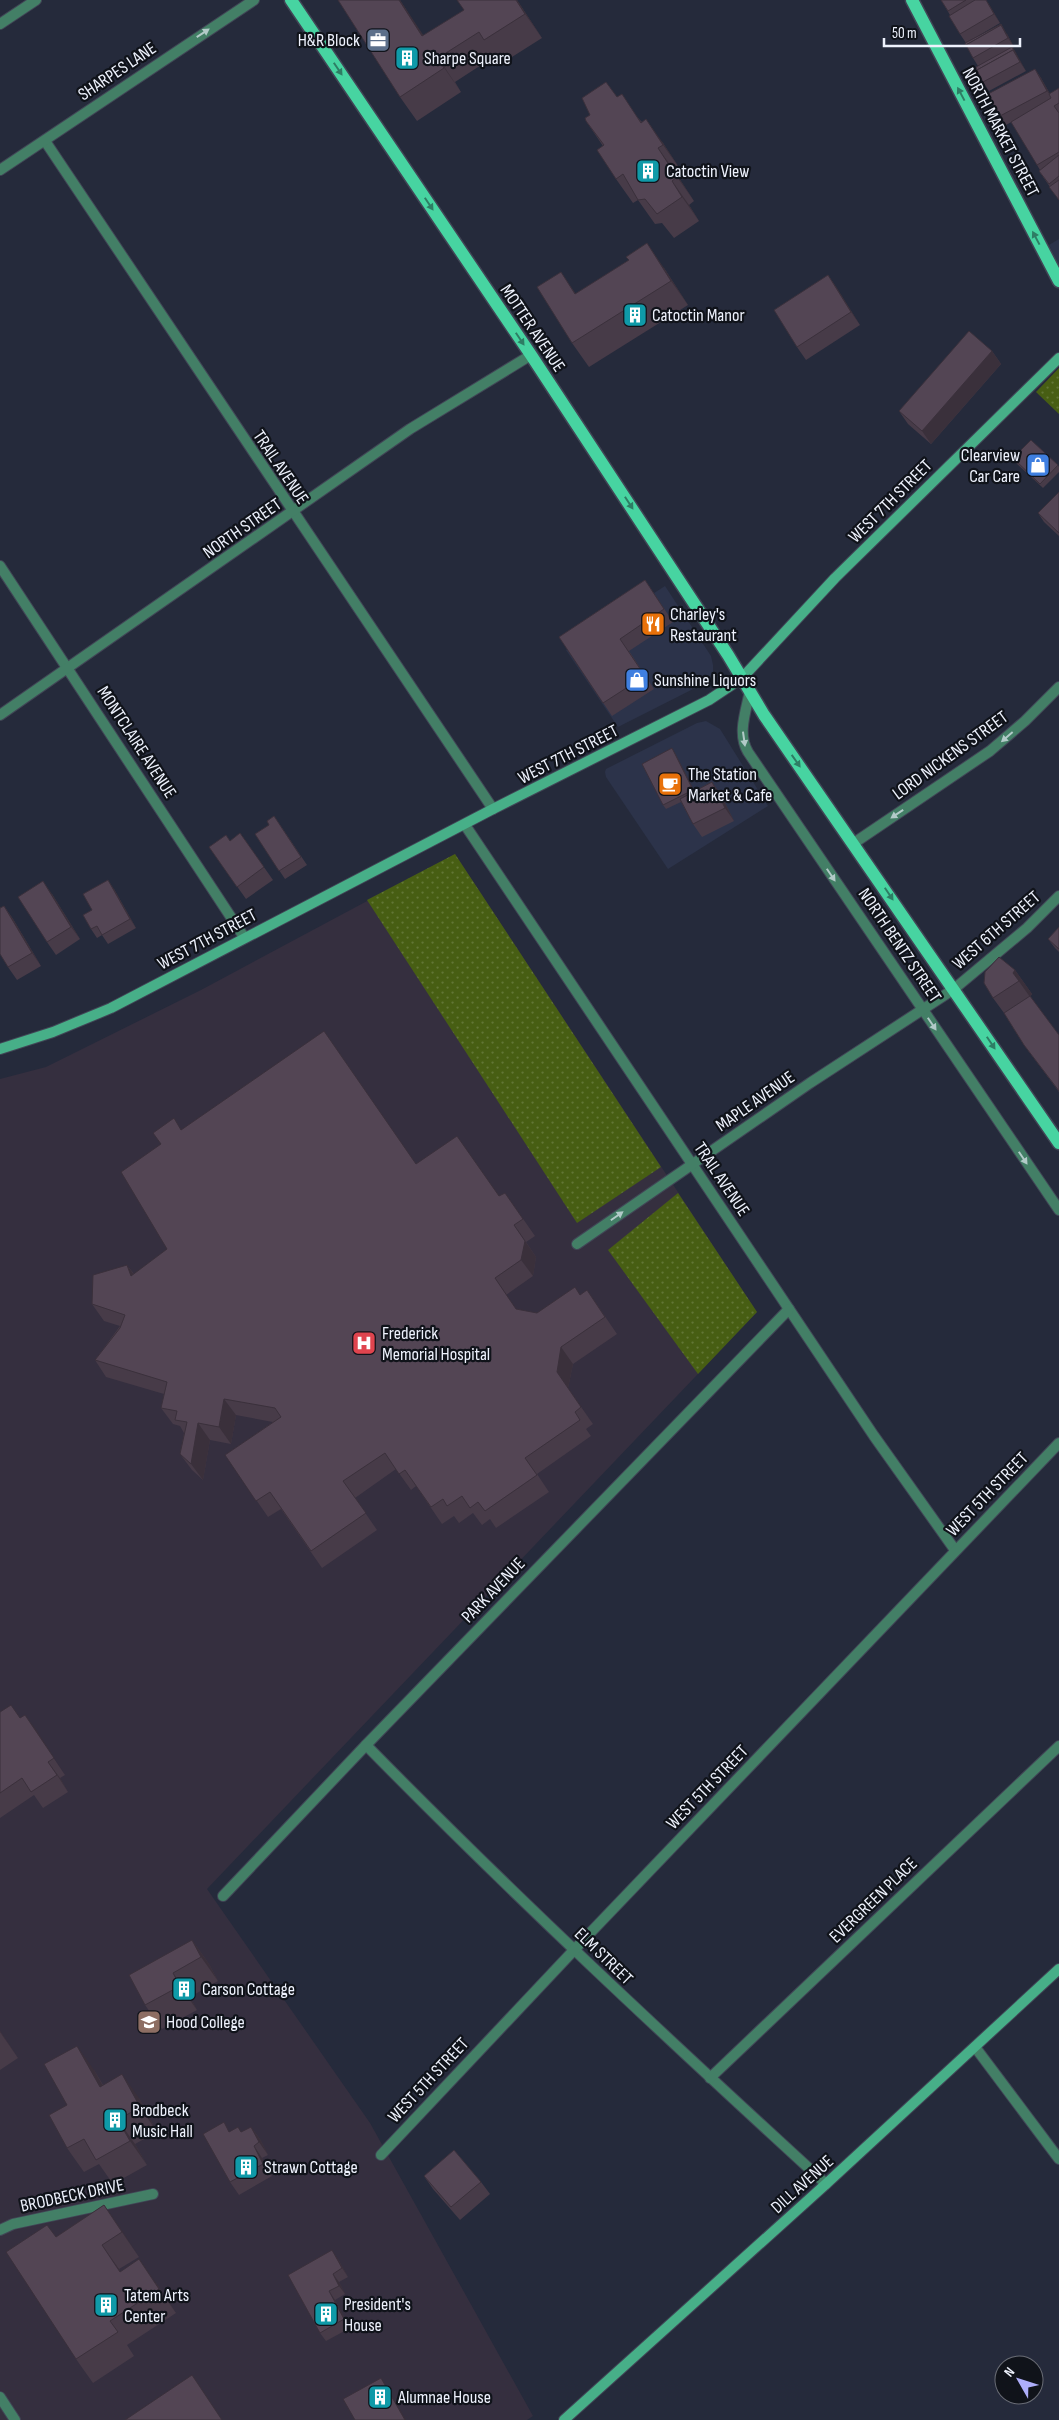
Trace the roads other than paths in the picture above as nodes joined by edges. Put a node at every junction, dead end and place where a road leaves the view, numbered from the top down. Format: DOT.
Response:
graph roads {
  1 [pos="36,0"];
  2 [pos="254,0"];
  3 [pos="291,0"];
  4 [pos="912,0"];
  5 [pos="0,24"];
  6 [pos="44,141"];
  7 [pos="0,170"];
  8 [pos="1059,281"];
  9 [pos="531,355"];
  10 [pos="1059,358"];
  11 [pos="293,513"];
  12 [pos="0,566"];
  13 [pos="69,668"];
  14 [pos="742,678"];
  15 [pos="1059,687"];
  16 [pos="750,691"];
  17 [pos="0,715"];
  18 [pos="493,809"];
  19 [pos="465,825"];
  20 [pos="854,843"];
  21 [pos="1059,896"];
  22 [pos="244,937"];
  23 [pos="954,989"];
  24 [pos="922,1009"];
  25 [pos="0,1049"];
  26 [pos="1059,1143"];
  27 [pos="692,1164"];
  28 [pos="1059,1210"];
  29 [pos="577,1244"];
  30 [pos="789,1309"];
  31 [pos="1059,1443"];
  32 [pos="955,1550"];
  33 [pos="366,1745"];
  34 [pos="1059,1746"];
  35 [pos="222,1896"];
  36 [pos="574,1950"];
  37 [pos="1059,1969"];
  38 [pos="975,2047"];
  39 [pos="710,2078"];
  40 [pos="381,2155"];
  41 [pos="1059,2159"];
  42 [pos="826,2184"];
  43 [pos="153,2194"];
  44 [pos="0,2230"];
  45 [pos="0,2397"];
  46 [pos="571,2418"];
  47 [pos="15,2420"];
  1 -- 5 [label="street"];
  6 -- 2 [label="street, SHARPES LANE, one-way"];
  3 -- 9 [label="main road, MOTTER AVENUE, one-way"];
  8 -- 4 [label="main road, NORTH MARKET STREET, one-way"];
  6 -- 7 [label="street, SHARPES LANE"];
  6 -- 11 [label="street, TRAIL AVENUE"];
  9 -- 11 [label="street, NORTH STREET"];
  9 -- 14 [label="main road, MOTTER AVENUE, one-way"];
  10 -- 14 [label="main road, WEST 7TH STREET"];
  11 -- 13 [label="street, NORTH STREET"];
  11 -- 18 [label="street, TRAIL AVENUE"];
  12 -- 13 [label="street, MONTCLAIRE AVENUE"];
  13 -- 17 [label="street, NORTH STREET"];
  13 -- 22 [label="street, MONTCLAIRE AVENUE"];
  14 -- 16 [label="main road, NORTH BENTZ STREET"];
  14 -- 18 [label="main road, WEST 7TH STREET"];
  15 -- 20 [label="street, LORD NICKENS STREET, one-way"];
  16 -- 20 [label="main road, NORTH BENTZ STREET, one-way"];
  16 -- 24 [label="street, NORTH BENTZ STREET, one-way"];
  18 -- 19 [label="main road, WEST 7TH STREET"];
  19 -- 22 [label="main road, WEST 7TH STREET"];
  19 -- 27 [label="street, TRAIL AVENUE"];
  20 -- 23 [label="main road, NORTH BENTZ STREET, one-way"];
  21 -- 23 [label="street, WEST 6TH STREET"];
  22 -- 25 [label="main road, WEST 7TH STREET"];
  23 -- 24 [label="street, MAPLE AVENUE"];
  23 -- 26 [label="main road, NORTH BENTZ STREET, one-way"];
  24 -- 27 [label="street, MAPLE AVENUE"];
  24 -- 28 [label="street, NORTH BENTZ STREET, one-way"];
  29 -- 27 [label="street, MAPLE AVENUE, one-way"];
  27 -- 30 [label="street, TRAIL AVENUE"];
  30 -- 32 [label="street, TRAIL AVENUE"];
  30 -- 33 [label="street, PARK AVENUE"];
  31 -- 32 [label="street, WEST 5TH STREET"];
  32 -- 36 [label="street, WEST 5TH STREET"];
  33 -- 35 [label="street, PARK AVENUE"];
  33 -- 36 [label="street, ELM STREET"];
  34 -- 39 [label="street, EVERGREEN PLACE"];
  36 -- 39 [label="street, ELM STREET"];
  36 -- 40 [label="street, WEST 5TH STREET"];
  37 -- 38 [label="main road, DILL AVENUE"];
  38 -- 41 [label="street"];
  38 -- 42 [label="main road, DILL AVENUE"];
  39 -- 42 [label="street, ELM STREET"];
  42 -- 46 [label="main road, DILL AVENUE"];
  43 -- 44 [label="street, BRODBECK DRIVE"];
  45 -- 47 [label="street"];
}
